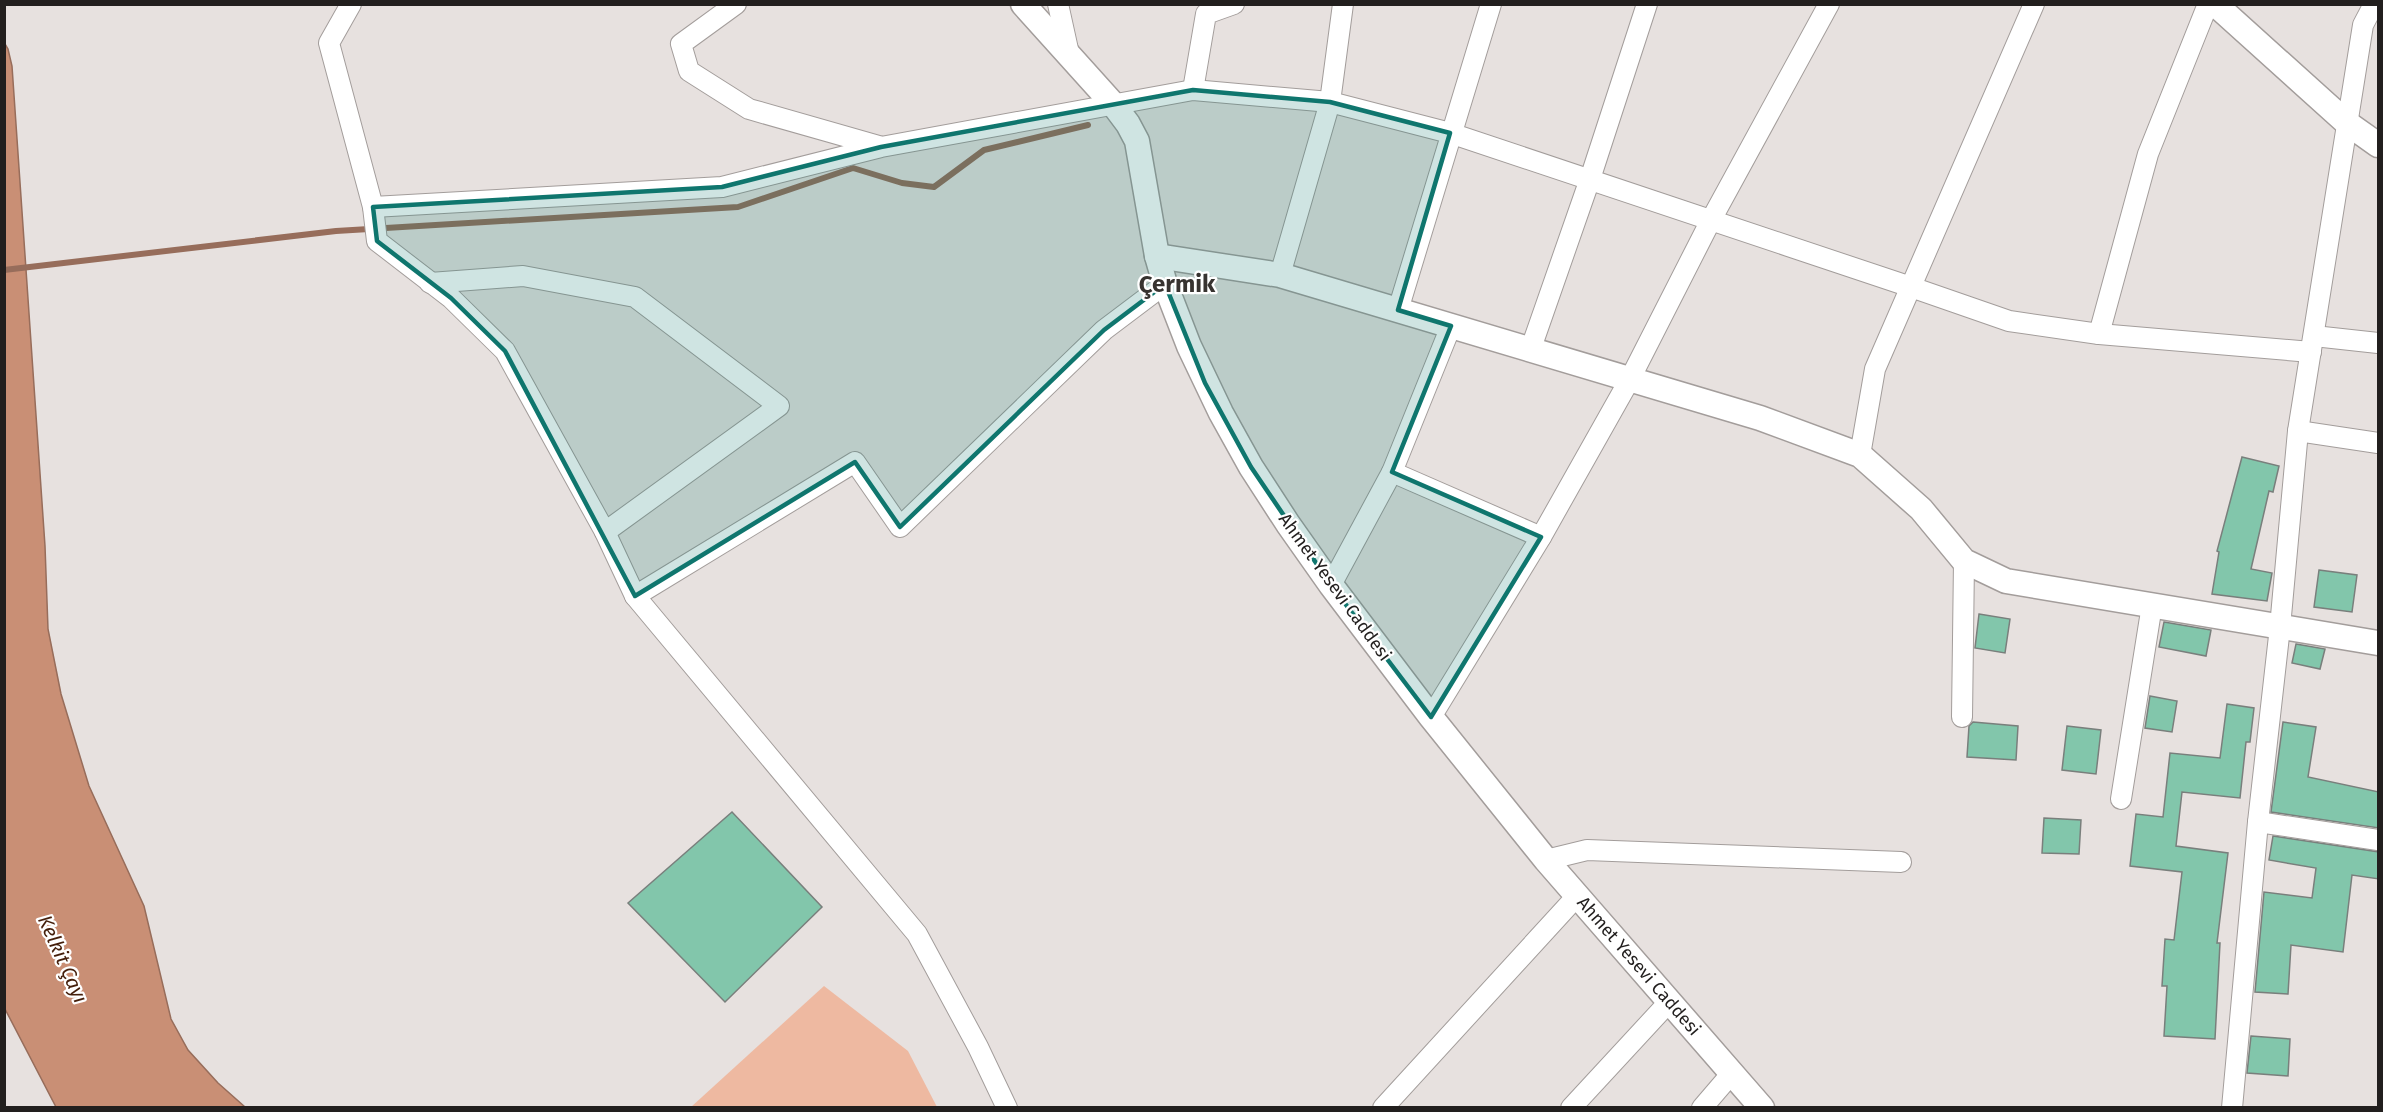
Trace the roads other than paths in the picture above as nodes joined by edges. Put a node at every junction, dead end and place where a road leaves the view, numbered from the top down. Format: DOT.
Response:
graph roads {
  1 [pos="351,4"];
  2 [pos="735,4"];
  3 [pos="1023,4"];
  4 [pos="1058,4"];
  5 [pos="1234,4"];
  6 [pos="1343,4"];
  7 [pos="1491,4"];
  8 [pos="1647,4"];
  9 [pos="1829,4"];
  10 [pos="2034,4"];
  11 [pos="2208,4"];
  12 [pos="2215,4"];
  13 [pos="2374,4"];
  14 [pos="1069,54"];
  15 [pos="1193,90"];
  16 [pos="1330,102"];
  17 [pos="1113,105"];
  18 [pos="2348,123"];
  19 [pos="1450,133"];
  20 [pos="2379,145"];
  21 [pos="881,147"];
  22 [pos="1590,179"];
  23 [pos="374,213"];
  24 [pos="1711,220"];
  25 [pos="1157,256"];
  26 [pos="1280,275"];
  27 [pos="430,283"];
  28 [pos="1165,284"];
  29 [pos="1911,286"];
  30 [pos="1398,310"];
  31 [pos="1451,326"];
  32 [pos="2099,334"];
  33 [pos="2312,344"];
  34 [pos="2379,344"];
  35 [pos="1531,348"];
  36 [pos="1630,379"];
  37 [pos="2298,431"];
  38 [pos="2379,443"];
  39 [pos="1860,455"];
  40 [pos="1392,472"];
  41 [pos="605,532"];
  42 [pos="1541,537"];
  43 [pos="1964,561"];
  44 [pos="1331,585"];
  45 [pos="635,596"];
  46 [pos="2152,605"];
  47 [pos="2280,627"];
  48 [pos="2379,643"];
  49 [pos="1431,717"];
  50 [pos="1962,717"];
  51 [pos="2121,799"];
  52 [pos="2258,822"];
  53 [pos="2379,840"];
  54 [pos="1546,860"];
  55 [pos="1901,862"];
  56 [pos="1577,896"];
  57 [pos="1669,1002"];
  58 [pos="1732,1073"];
  59 [pos="1007,1107"];
  60 [pos="1383,1107"];
  61 [pos="1571,1107"];
  62 [pos="1702,1107"];
  63 [pos="1762,1107"];
  64 [pos="2232,1107"];
  1 -- 23 [label="street"];
  2 -- 21 [label="street"];
  3 -- 14 [label="street, Ahmet Yesevi Caddesi"];
  4 -- 14 [label="street"];
  5 -- 15 [label="street"];
  6 -- 16 [label="street"];
  7 -- 19 [label="street"];
  8 -- 22 [label="street"];
  9 -- 24 [label="street"];
  10 -- 29 [label="street"];
  11 -- 32 [label="street"];
  12 -- 18 [label="street"];
  13 -- 18 [label="street"];
  14 -- 17 [label="street, Ahmet Yesevi Caddesi"];
  15 -- 16 [label="street"];
  15 -- 17 [label="street"];
  16 -- 19 [label="street"];
  16 -- 26 [label="street"];
  17 -- 21 [label="street"];
  17 -- 25 [label="street, Ahmet Yesevi Caddesi"];
  18 -- 20 [label="street"];
  18 -- 33 [label="street"];
  19 -- 22 [label="street"];
  19 -- 30 [label="street"];
  21 -- 23 [label="street"];
  22 -- 24 [label="street"];
  22 -- 35 [label="street"];
  23 -- 27 [label="street"];
  24 -- 29 [label="street"];
  24 -- 36 [label="street"];
  25 -- 26 [label="street"];
  25 -- 28 [label="street, Ahmet Yesevi Caddesi"];
  26 -- 30 [label="street"];
  27 -- 41 [label="street"];
  27 -- 41 [label="street"];
  28 -- 44 [label="street, Ahmet Yesevi Caddesi"];
  28 -- 45 [label="street"];
  29 -- 32 [label="street"];
  29 -- 39 [label="street"];
  30 -- 31 [label="street"];
  31 -- 35 [label="street"];
  31 -- 40 [label="street"];
  32 -- 33 [label="street"];
  33 -- 34 [label="street"];
  33 -- 37 [label="street"];
  35 -- 36 [label="street"];
  36 -- 39 [label="street"];
  36 -- 42 [label="street"];
  37 -- 38 [label="street"];
  37 -- 47 [label="street"];
  39 -- 43 [label="street"];
  40 -- 42 [label="street"];
  40 -- 44 [label="street"];
  41 -- 45 [label="street"];
  42 -- 49 [label="street"];
  43 -- 46 [label="street"];
  43 -- 50 [label="street"];
  44 -- 49 [label="street, Ahmet Yesevi Caddesi"];
  45 -- 59 [label="street"];
  46 -- 47 [label="street"];
  46 -- 51 [label="street"];
  47 -- 48 [label="street"];
  47 -- 52 [label="street"];
  49 -- 54 [label="street, Ahmet Yesevi Caddesi"];
  52 -- 53 [label="street"];
  52 -- 64 [label="street"];
  54 -- 55 [label="street"];
  54 -- 56 [label="street, Ahmet Yesevi Caddesi"];
  56 -- 57 [label="street, Ahmet Yesevi Caddesi"];
  56 -- 60 [label="street"];
  57 -- 58 [label="street, Ahmet Yesevi Caddesi"];
  57 -- 61 [label="street"];
  58 -- 62 [label="street"];
  58 -- 63 [label="street, Ahmet Yesevi Caddesi"];
}
